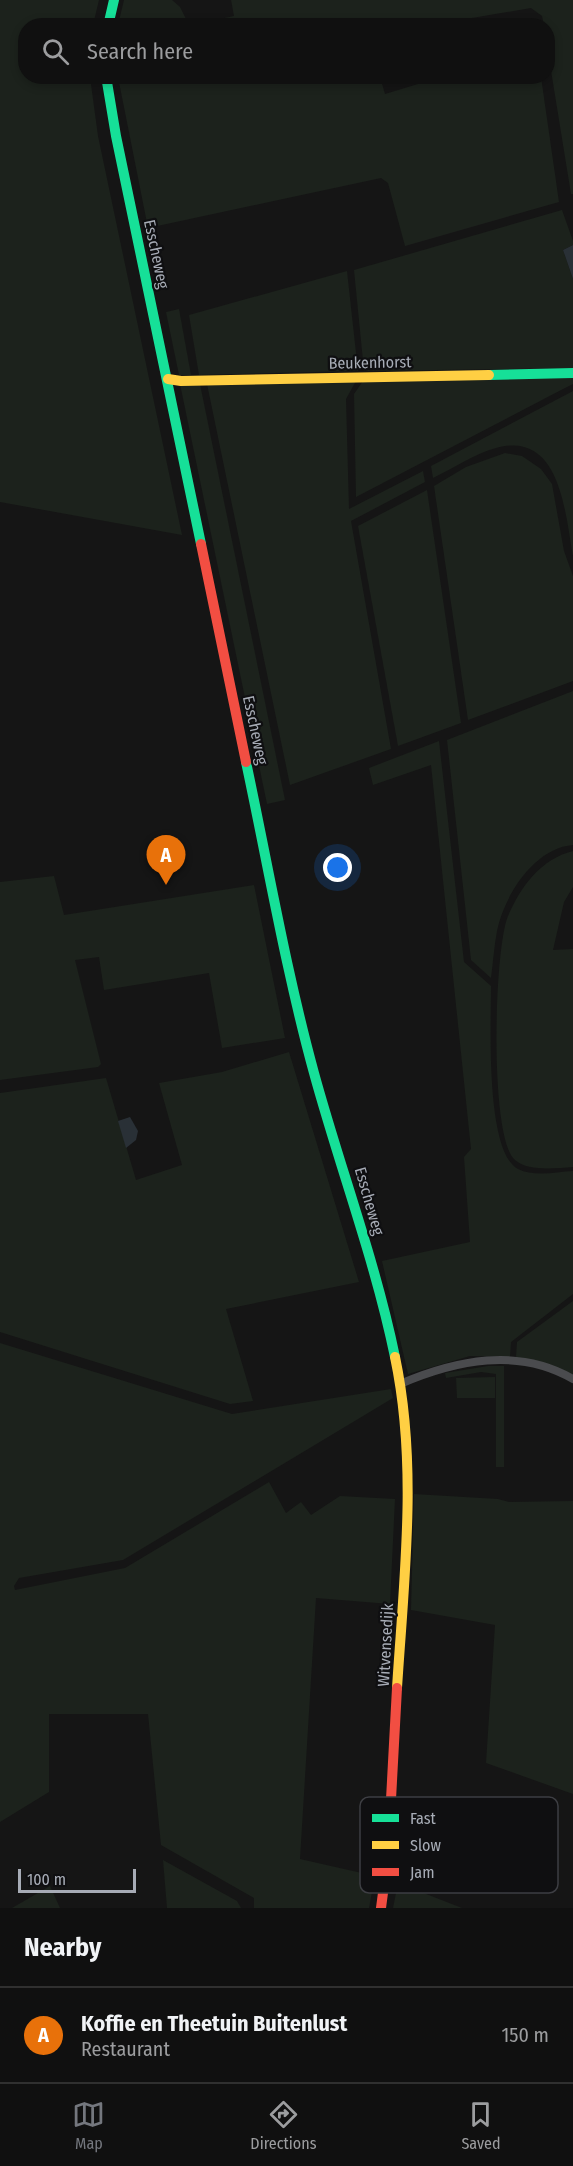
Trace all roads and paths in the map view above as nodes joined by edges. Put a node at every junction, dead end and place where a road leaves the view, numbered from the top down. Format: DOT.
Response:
graph roads {
  1 [pos="114,0"];
  2 [pos="110,18"];
  3 [pos="107,84"];
  4 [pos="573,373"];
  5 [pos="168,380"];
  6 [pos="573,1379"];
  7 [pos="400,1384"];
  8 [pos="391,1797"];
  9 [pos="383,1893"];
  10 [pos="381,1908"];
  1 -- 2 [label="street"];
  3 -- 5 [label="street, Esscheweg"];
  4 -- 5 [label="street, Beukenhorst"];
  5 -- 7 [label="street, Esscheweg"];
  6 -- 7 [label="street"];
  7 -- 8 [label="street, Witvensedijk"];
  9 -- 10 [label="street, Witvensedijk"];
}
